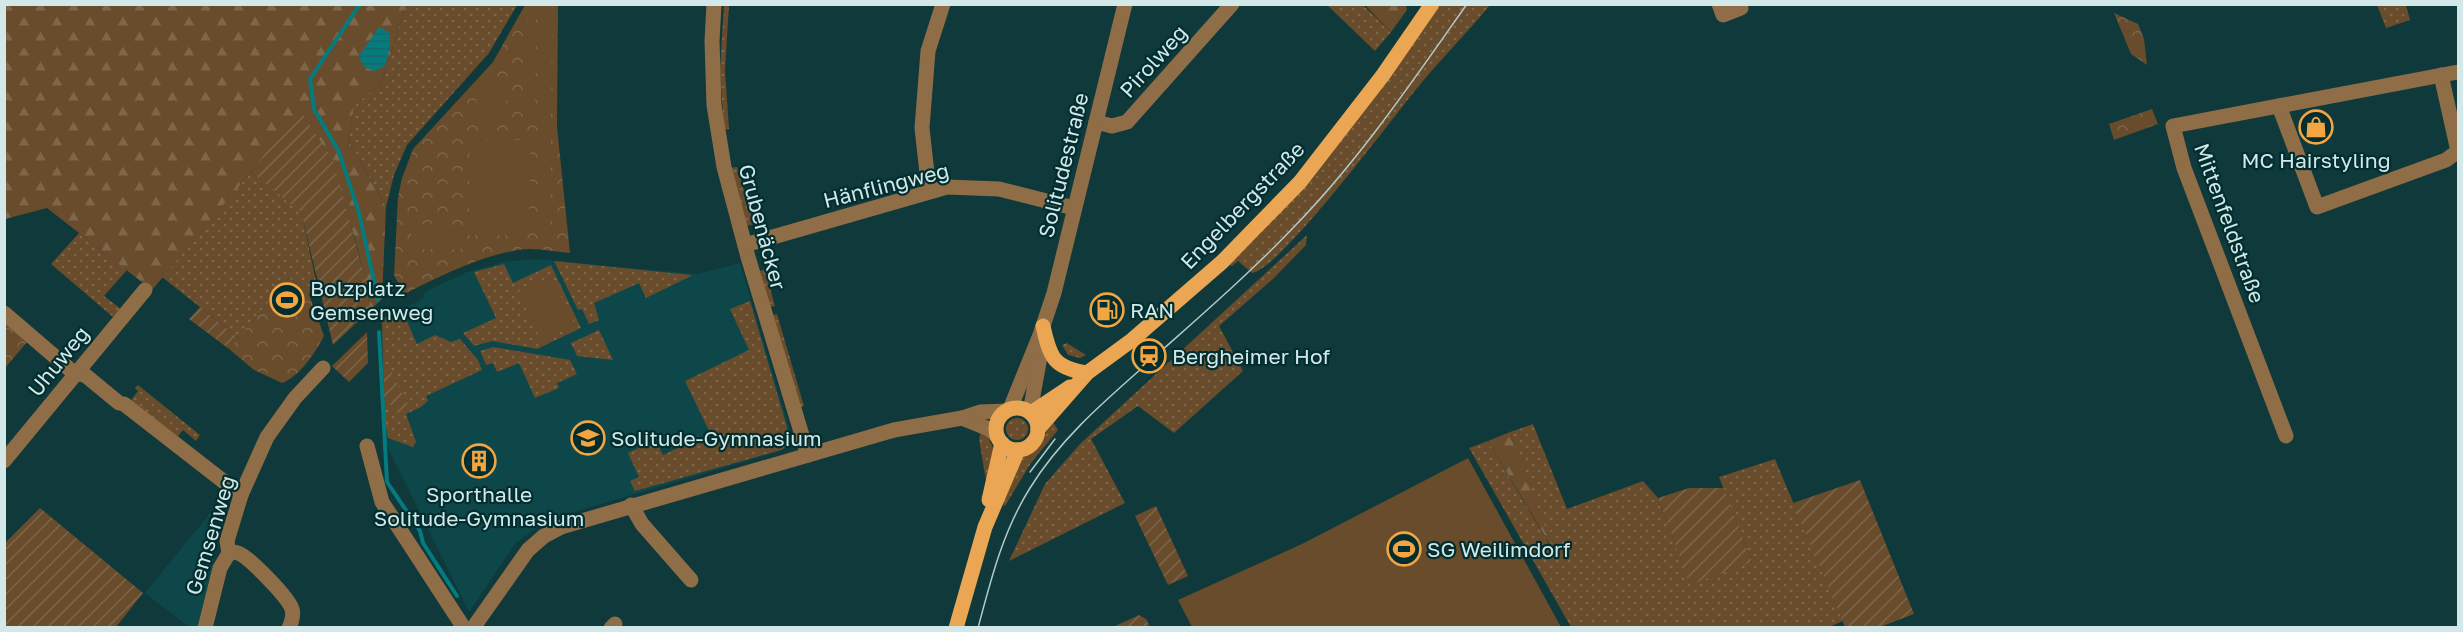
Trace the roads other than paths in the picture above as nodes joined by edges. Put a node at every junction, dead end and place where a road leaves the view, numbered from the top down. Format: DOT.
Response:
graph roads {
  1 [pos="714,4"];
  2 [pos="943,4"];
  3 [pos="1125,4"];
  4 [pos="1232,4"];
  5 [pos="1432,4"];
  6 [pos="1719,4"];
  7 [pos="1742,8"];
  8 [pos="2458,72"];
  9 [pos="2441,75"];
  10 [pos="2279,106"];
  11 [pos="1096,122"];
  12 [pos="929,191"];
  13 [pos="1074,208"];
  14 [pos="745,245"];
  15 [pos="145,290"];
  16 [pos="4,313"];
  17 [pos="1041,331"];
  18 [pos="322,368"];
  19 [pos="74,373"];
  20 [pos="1083,378"];
  21 [pos="1008,410"];
  22 [pos="1030,412"];
  23 [pos="962,418"];
  24 [pos="1038,429"];
  25 [pos="2286,436"];
  26 [pos="1000,440"];
  27 [pos="367,446"];
  28 [pos="1018,450"];
  29 [pos="808,455"];
  30 [pos="4,461"];
  31 [pos="241,495"];
  32 [pos="630,505"];
  33 [pos="985,527"];
  34 [pos="229,553"];
  35 [pos="691,580"];
  36 [pos="205,627"];
  37 [pos="289,627"];
  38 [pos="464,627"];
  39 [pos="472,627"];
  40 [pos="956,627"];
  1 -- 14 [label="street, Grubenäcker"];
  2 -- 12 [label="street"];
  3 -- 11 [label="street, Solitudestraße"];
  4 -- 11 [label="street, Pirolweg"];
  5 -- 20 [label="main road, Engelbergstraße"];
  6 -- 7 [label="street"];
  8 -- 9 [label="street, Mittenfeldstraße"];
  9 -- 10 [label="street, Mittenfeldstraße"];
  9 -- 10 [label="street"];
  10 -- 25 [label="street, Mittenfeldstraße"];
  11 -- 13 [label="street, Solitudestraße"];
  12 -- 13 [label="street, Hänflingweg"];
  12 -- 14 [label="street, Hänflingweg"];
  13 -- 17 [label="street, Solitudestraße"];
  14 -- 29 [label="street, Grubenäcker"];
  15 -- 19 [label="street, Uhuweg"];
  16 -- 19 [label="street"];
  17 -- 20 [label="main road"];
  17 -- 21 [label="street, Solitudestraße"];
  17 -- 22 [label="street, Solitudestraße"];
  18 -- 31 [label="street, Gemsenweg"];
  19 -- 30 [label="street, Uhuweg"];
  19 -- 31 [label="street"];
  20 -- 22 [label="main road, Engelbergstraße"];
  20 -- 24 [label="main road, Engelbergstraße"];
  21 -- 22 [label="main road"];
  21 -- 23 [label="street"];
  21 -- 26 [label="main road"];
  22 -- 24 [label="main road"];
  23 -- 26 [label="street"];
  23 -- 29 [label="street"];
  24 -- 28 [label="main road"];
  26 -- 28 [label="main road"];
  26 -- 33 [label="main road"];
  27 -- 38 [label="street"];
  28 -- 33 [label="main road"];
  29 -- 32 [label="street"];
  31 -- 34 [label="street, Gemsenweg"];
  32 -- 35 [label="street"];
  32 -- 39 [label="street"];
  33 -- 40 [label="main road"];
  34 -- 36 [label="street, Gemsenweg"];
  34 -- 37 [label="street"];
}
